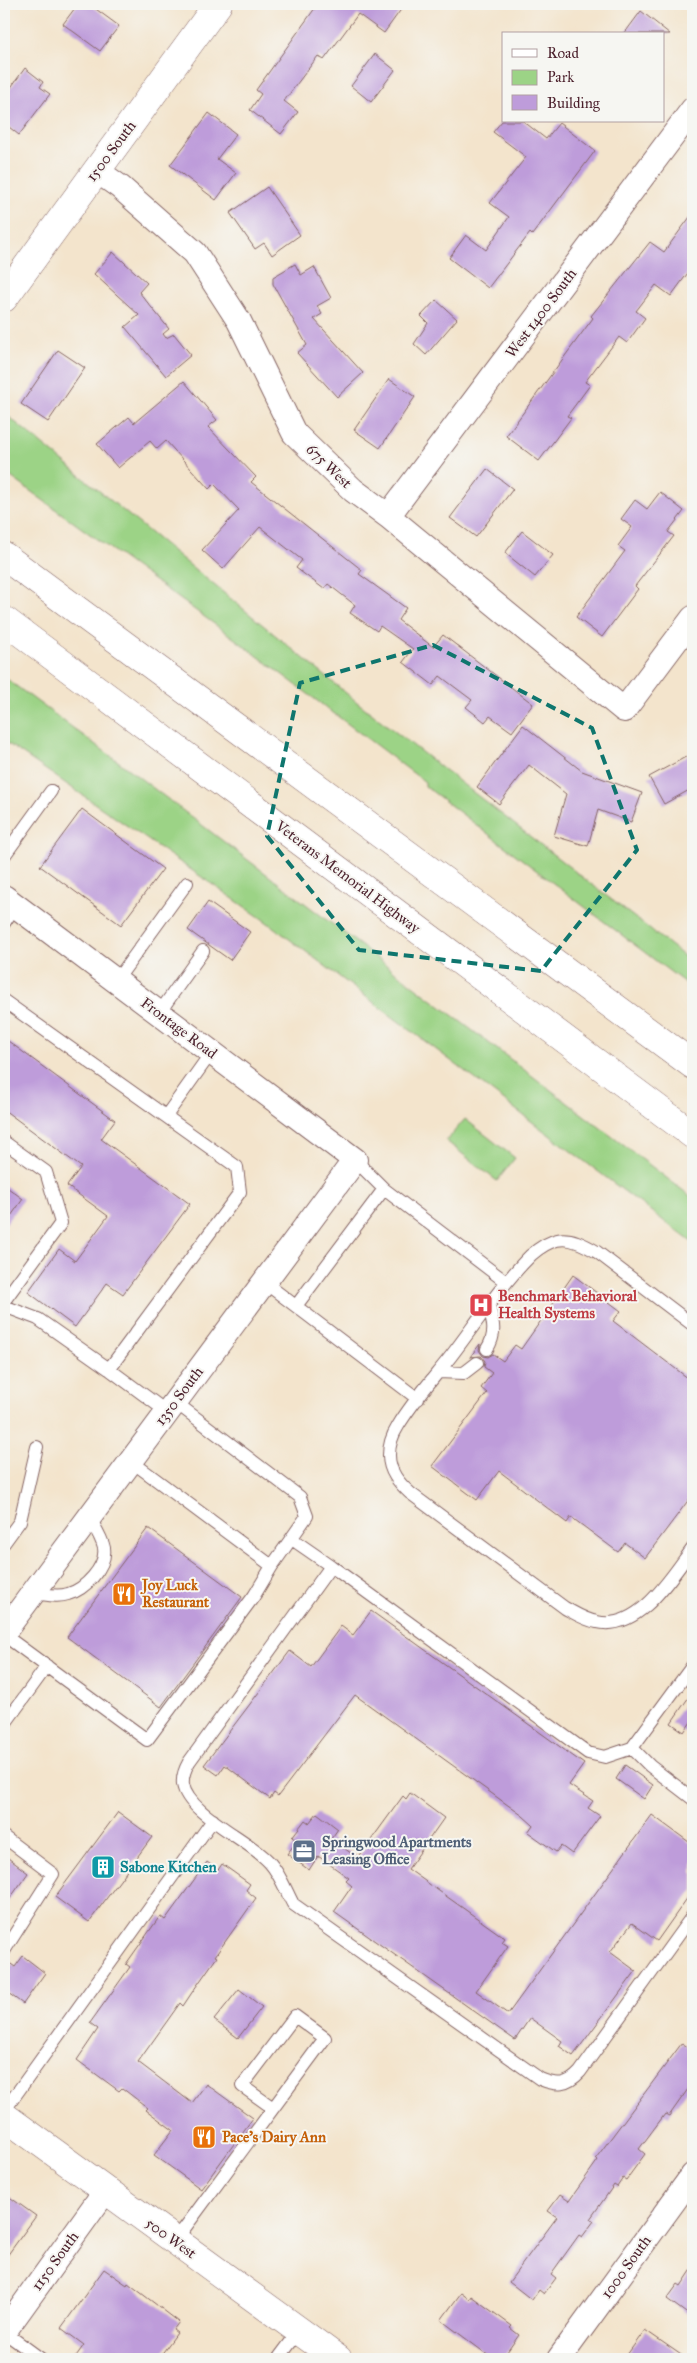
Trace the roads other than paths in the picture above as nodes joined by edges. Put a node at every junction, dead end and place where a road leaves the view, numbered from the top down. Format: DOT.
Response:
graph roads {
  1 [pos="218,4"];
  2 [pos="693,109"];
  3 [pos="96,170"];
  4 [pos="4,298"];
  5 [pos="388,516"];
  6 [pos="4,556"];
  7 [pos="693,618"];
  8 [pos="4,620"];
  9 [pos="51,791"];
  10 [pos="4,856"];
  11 [pos="187,884"];
  12 [pos="8,908"];
  13 [pos="203,952"];
  14 [pos="116,981"];
  15 [pos="4,1001"];
  16 [pos="159,1013"];
  17 [pos="211,1052"];
  18 [pos="693,1065"];
  19 [pos="166,1116"];
  20 [pos="693,1135"];
  21 [pos="4,1142"];
  22 [pos="355,1160"];
  23 [pos="384,1189"];
  24 [pos="264,1282"];
  25 [pos="506,1282"];
  26 [pos="4,1301"];
  27 [pos="489,1305"];
  28 [pos="4,1306"];
  29 [pos="296,1306"];
  30 [pos="693,1325"];
  31 [pos="487,1349"];
  32 [pos="477,1363"];
  33 [pos="110,1369"];
  34 [pos="438,1372"];
  35 [pos="418,1399"];
  36 [pos="171,1407"];
  37 [pos="37,1447"];
  38 [pos="131,1461"];
  39 [pos="90,1517"];
  40 [pos="292,1539"];
  41 [pos="4,1544"];
  42 [pos="693,1548"];
  43 [pos="272,1566"];
  44 [pos="331,1566"];
  45 [pos="33,1593"];
  46 [pos="4,1634"];
  47 [pos="693,1665"];
  48 [pos="46,1666"];
  49 [pos="4,1725"];
  50 [pos="632,1748"];
  51 [pos="693,1799"];
  52 [pos="212,1820"];
  53 [pos="4,1837"];
  54 [pos="693,1915"];
  55 [pos="4,1951"];
  56 [pos="273,2108"];
  57 [pos="4,2110"];
  58 [pos="4,2116"];
  59 [pos="693,2175"];
  60 [pos="106,2190"];
  61 [pos="175,2241"];
  62 [pos="299,2331"];
  63 [pos="4,2332"];
  64 [pos="41,2359"];
  65 [pos="278,2359"];
  66 [pos="338,2359"];
  67 [pos="559,2359"];
  1 -- 3 [label="main road, 1500 South"];
  2 -- 5 [label="street, West 1400 South"];
  3 -- 4 [label="main road, 1500 South"];
  3 -- 5 [label="street, 675 West"];
  5 -- 7 [label="street, 675 West"];
  6 -- 18 [label="main road"];
  8 -- 20 [label="main road, Veterans Memorial Highway"];
  9 -- 10 [label="lane"];
  11 -- 14 [label="lane"];
  12 -- 14 [label="street, Frontage Road"];
  13 -- 16 [label="lane"];
  14 -- 16 [label="street, Frontage Road"];
  15 -- 19 [label="lane"];
  16 -- 17 [label="street, Frontage Road"];
  17 -- 19 [label="lane"];
  17 -- 22 [label="street, Frontage Road"];
  19 -- 33 [label="lane"];
  21 -- 26 [label="lane"];
  22 -- 23 [label="lane"];
  22 -- 24 [label="street, 1350 South"];
  23 -- 25 [label="lane"];
  23 -- 29 [label="lane"];
  24 -- 29 [label="lane"];
  24 -- 36 [label="street, 1350 South"];
  25 -- 27 [label="lane"];
  25 -- 30 [label="lane"];
  27 -- 31 [label="lane"];
  27 -- 34 [label="lane"];
  28 -- 33 [label="lane"];
  29 -- 35 [label="lane"];
  32 -- 34 [label="lane"];
  33 -- 36 [label="lane"];
  34 -- 35 [label="lane"];
  35 -- 42 [label="lane"];
  36 -- 38 [label="street, 1350 South"];
  36 -- 40 [label="lane"];
  37 -- 41 [label="lane"];
  38 -- 39 [label="street, 1350 South"];
  38 -- 43 [label="lane"];
  39 -- 45 [label="street, 1350 South"];
  39 -- 45 [label="lane"];
  40 -- 43 [label="lane"];
  40 -- 44 [label="lane"];
  43 -- 48 [label="lane"];
  44 -- 50 [label="lane"];
  44 -- 52 [label="lane"];
  45 -- 46 [label="street, 1350 South"];
  46 -- 48 [label="lane"];
  47 -- 50 [label="lane"];
  48 -- 49 [label="lane"];
  50 -- 51 [label="lane"];
  52 -- 54 [label="lane"];
  52 -- 57 [label="lane"];
  53 -- 55 [label="lane"];
  56 -- 56 [label="lane"];
  56 -- 61 [label="lane"];
  58 -- 60 [label="main road, 500 West"];
  59 -- 67 [label="street, 1000 South"];
  60 -- 61 [label="main road, 500 West"];
  60 -- 63 [label="street, 1150 South"];
  61 -- 62 [label="main road, 500 West"];
  62 -- 65 [label="lane"];
  62 -- 66 [label="main road, 500 West"];
  63 -- 64 [label="lane"];
}
